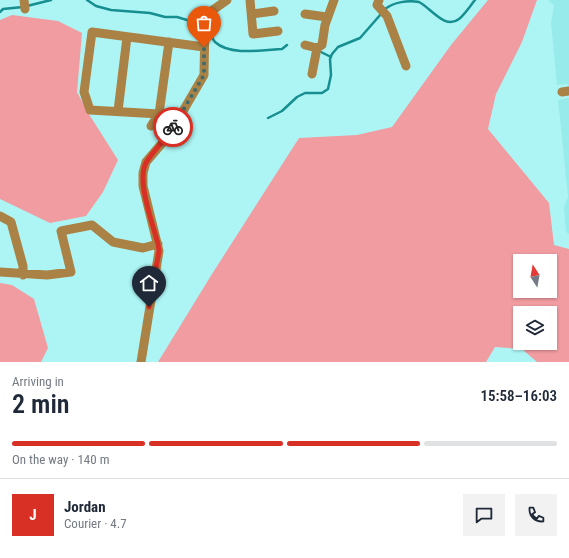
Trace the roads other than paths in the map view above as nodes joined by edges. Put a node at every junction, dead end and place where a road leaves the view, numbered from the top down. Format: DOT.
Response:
graph roads {
  1 [pos="250,0"];
  2 [pos="334,0"];
  3 [pos="379,0"];
  4 [pos="222,1"];
  5 [pos="274,11"];
  6 [pos="252,14"];
  7 [pos="305,14"];
  8 [pos="327,17"];
  9 [pos="278,31"];
  10 [pos="127,37"];
  11 [pos="169,42"];
  12 [pos="305,45"];
  13 [pos="204,47"];
  14 [pos="317,48"];
  15 [pos="406,66"];
  16 [pos="312,74"];
  17 [pos="118,111"];
  18 [pos="159,114"];
  19 [pos="150,126"];
  20 [pos="0,216"];
  21 [pos="158,244"];
  22 [pos="0,272"];
  23 [pos="23,275"];
  24 [pos="141,362"];
  1 -- 6 [label="street"];
  2 -- 8 [label="street"];
  3 -- 15 [label="street"];
  4 -- 13 [label="street"];
  5 -- 6 [label="street"];
  6 -- 9 [label="street"];
  7 -- 8 [label="street"];
  8 -- 14 [label="street"];
  10 -- 11 [label="street"];
  10 -- 17 [label="street"];
  10 -- 17 [label="street"];
  11 -- 13 [label="street"];
  11 -- 18 [label="street"];
  12 -- 14 [label="street"];
  13 -- 21 [label="street"];
  14 -- 16 [label="street"];
  17 -- 18 [label="street"];
  18 -- 19 [label="street"];
  20 -- 23 [label="street"];
  21 -- 23 [label="street"];
  21 -- 24 [label="street"];
  22 -- 23 [label="street"];
}
